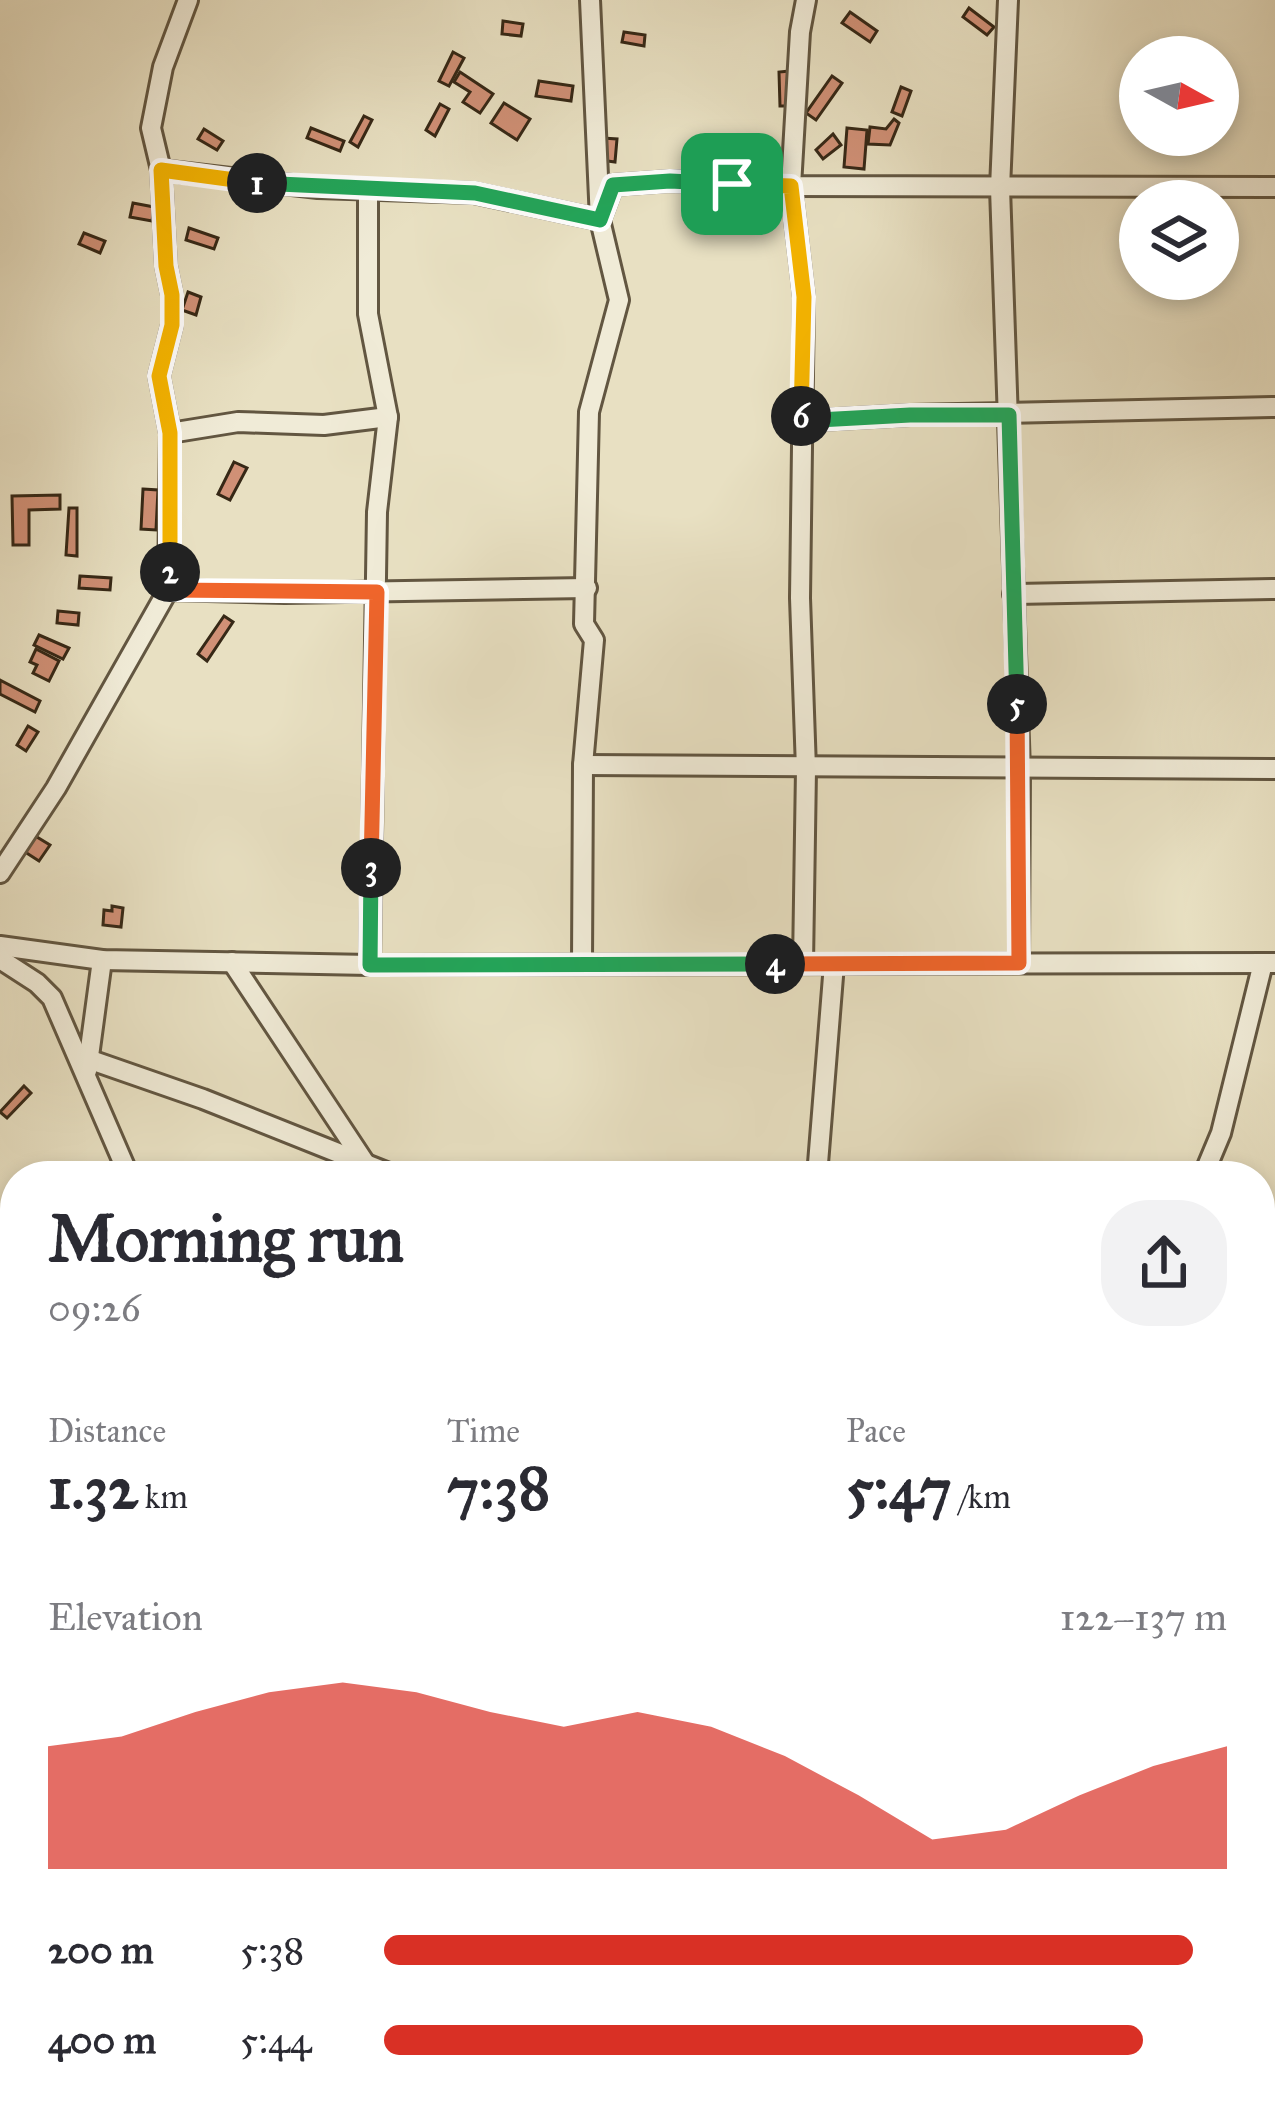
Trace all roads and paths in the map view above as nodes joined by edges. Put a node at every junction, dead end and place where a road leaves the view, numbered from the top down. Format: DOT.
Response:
graph roads {
  1 [pos="188,0"];
  2 [pos="590,0"];
  3 [pos="806,0"];
  4 [pos="1008,0"];
  5 [pos="161,170"];
  6 [pos="791,186"];
  7 [pos="1275,187"];
  8 [pos="1000,188"];
  9 [pos="368,189"];
  10 [pos="600,220"];
  11 [pos="1275,407"];
  12 [pos="1009,415"];
  13 [pos="388,417"];
  14 [pos="800,421"];
  15 [pos="170,433"];
  16 [pos="586,588"];
  17 [pos="1275,589"];
  18 [pos="168,590"];
  19 [pos="377,592"];
  20 [pos="1013,595"];
  21 [pos="583,765"];
  22 [pos="806,769"];
  23 [pos="1275,769"];
  24 [pos="1020,770"];
  25 [pos="0,873"];
  26 [pos="0,946"];
  27 [pos="0,959"];
  28 [pos="101,960"];
  29 [pos="232,962"];
  30 [pos="1019,963"];
  31 [pos="1269,963"];
  32 [pos="582,964"];
  33 [pos="803,964"];
  34 [pos="834,964"];
  35 [pos="370,965"];
  36 [pos="88,1059"];
  37 [pos="86,1082"];
  38 [pos="122,1161"];
  39 [pos="344,1161"];
  40 [pos="359,1161"];
  41 [pos="818,1161"];
  42 [pos="1209,1161"];
  1 -- 5 [label="street"];
  2 -- 10 [label="street"];
  3 -- 6 [label="street"];
  4 -- 8 [label="street"];
  5 -- 9 [label="street"];
  5 -- 15 [label="street"];
  6 -- 8 [label="street"];
  6 -- 10 [label="street"];
  6 -- 14 [label="street"];
  7 -- 8 [label="street"];
  8 -- 12 [label="street"];
  9 -- 10 [label="street"];
  9 -- 13 [label="street"];
  10 -- 16 [label="street"];
  11 -- 12 [label="street"];
  12 -- 14 [label="street"];
  12 -- 20 [label="street"];
  13 -- 15 [label="street"];
  13 -- 19 [label="street"];
  14 -- 22 [label="street"];
  15 -- 18 [label="street"];
  16 -- 19 [label="street"];
  16 -- 21 [label="street"];
  17 -- 20 [label="street"];
  18 -- 19 [label="street"];
  18 -- 25 [label="street"];
  19 -- 35 [label="street"];
  20 -- 24 [label="street"];
  21 -- 22 [label="street"];
  21 -- 32 [label="street"];
  22 -- 24 [label="street"];
  22 -- 33 [label="street"];
  23 -- 24 [label="street"];
  24 -- 30 [label="street"];
  26 -- 28 [label="street"];
  27 -- 37 [label="street"];
  28 -- 29 [label="street"];
  28 -- 36 [label="street"];
  29 -- 35 [label="street"];
  29 -- 40 [label="street"];
  30 -- 31 [label="street"];
  30 -- 34 [label="street"];
  31 -- 42 [label="street"];
  32 -- 33 [label="street"];
  32 -- 35 [label="street"];
  33 -- 34 [label="street"];
  34 -- 41 [label="street"];
  36 -- 37 [label="street"];
  36 -- 39 [label="street"];
  37 -- 38 [label="street"];
}
